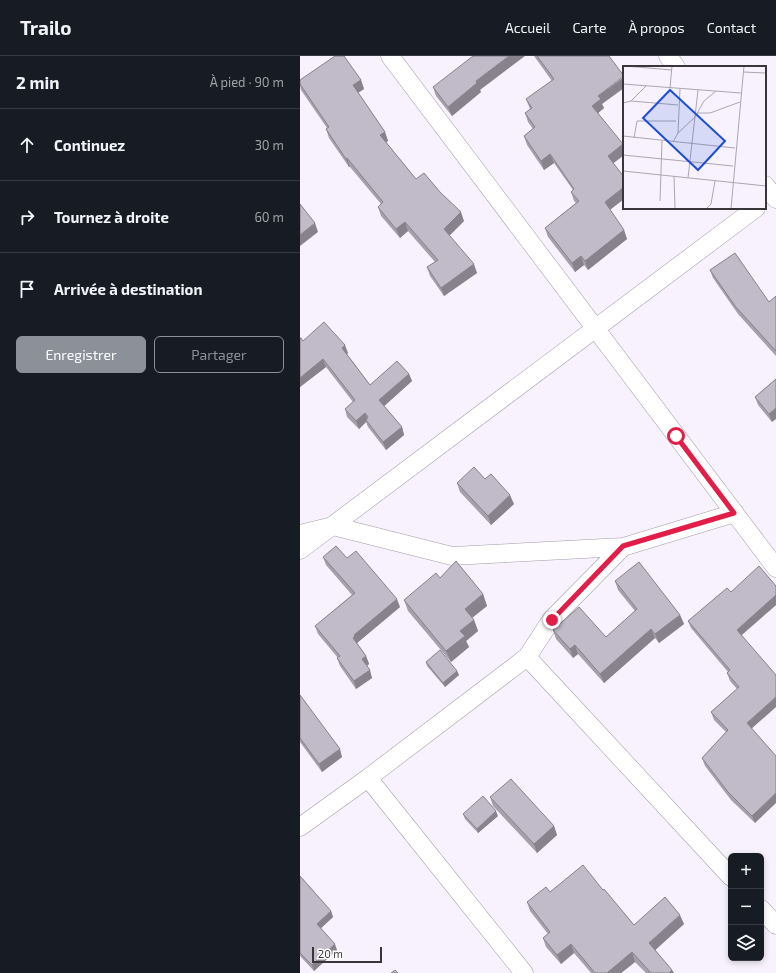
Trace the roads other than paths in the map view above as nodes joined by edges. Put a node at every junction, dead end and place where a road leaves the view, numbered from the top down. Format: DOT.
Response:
graph roads {
  1 [pos="390,56"];
  2 [pos="668,56"];
  3 [pos="675,66"];
  4 [pos="755,209"];
  5 [pos="596,328"];
  6 [pos="734,513"];
  7 [pos="332,526"];
  8 [pos="300,534"];
  9 [pos="623,546"];
  10 [pos="300,550"];
  11 [pos="776,568"];
  12 [pos="527,657"];
  13 [pos="368,778"];
  14 [pos="300,827"];
  15 [pos="728,874"];
  16 [pos="764,912"];
  17 [pos="776,925"];
  18 [pos="524,973"];
  1 -- 5 [label="street"];
  2 -- 3 [label="street"];
  4 -- 5 [label="street"];
  5 -- 6 [label="street"];
  5 -- 7 [label="street"];
  6 -- 9 [label="street"];
  6 -- 11 [label="street"];
  7 -- 8 [label="street"];
  7 -- 9 [label="street"];
  7 -- 10 [label="street"];
  9 -- 12 [label="street"];
  12 -- 13 [label="street"];
  12 -- 15 [label="street"];
  13 -- 14 [label="street"];
  13 -- 18 [label="street"];
  16 -- 17 [label="street"];
}
